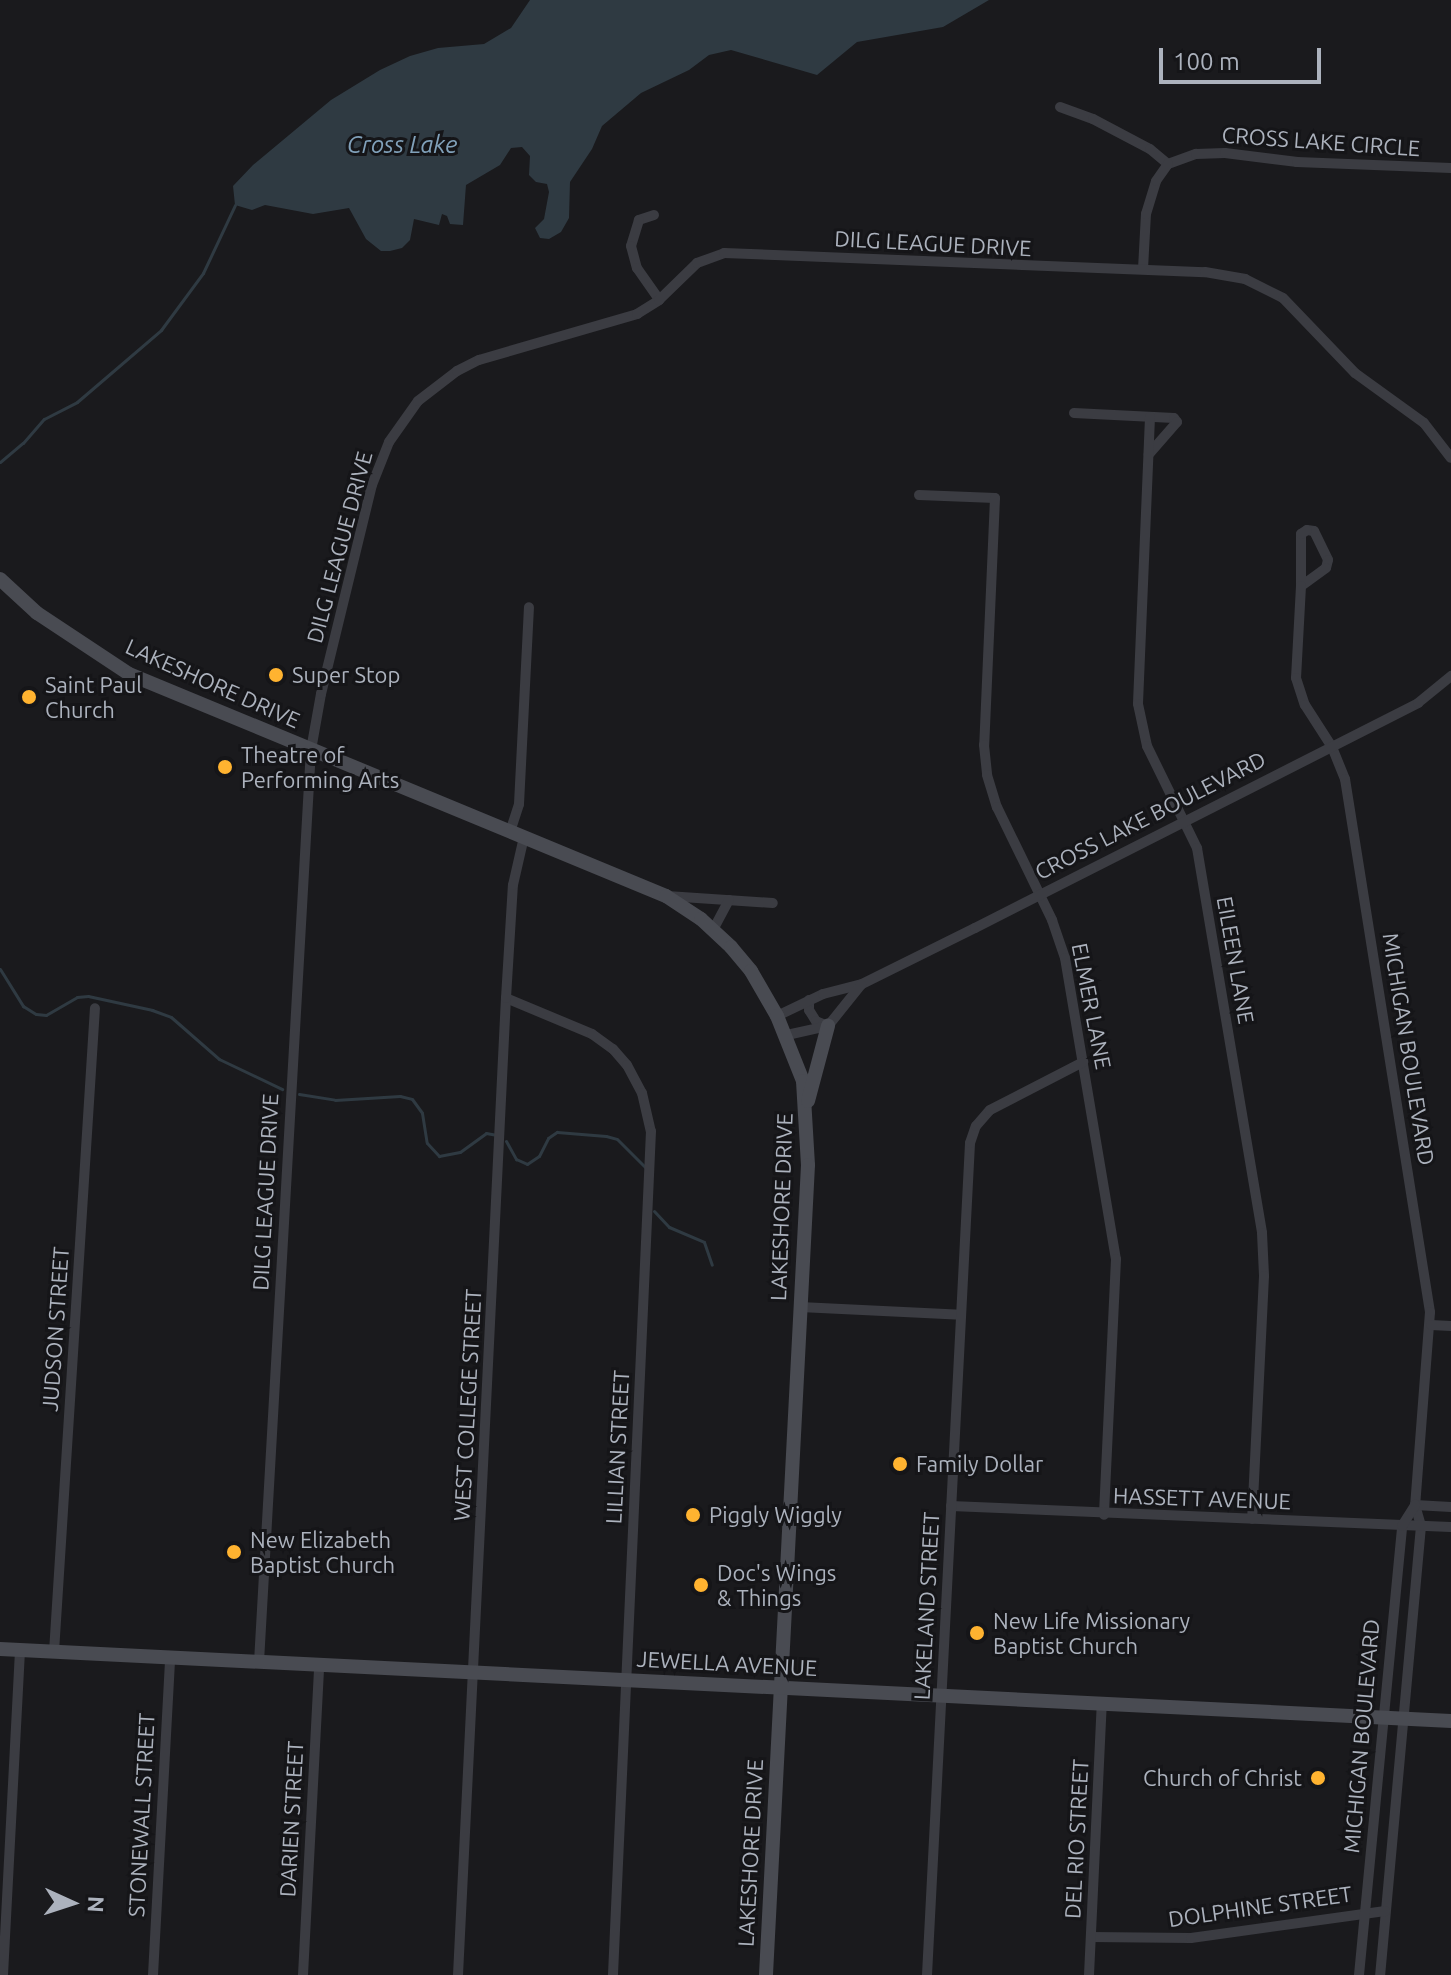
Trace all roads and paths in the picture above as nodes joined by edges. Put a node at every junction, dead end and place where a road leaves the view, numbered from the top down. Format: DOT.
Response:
graph roads {
  1 [pos="1060,107"];
  2 [pos="1168,164"];
  3 [pos="1451,168"];
  4 [pos="654,215"];
  5 [pos="1143,269"];
  6 [pos="659,300"];
  7 [pos="1074,413"];
  8 [pos="1150,417"];
  9 [pos="1149,454"];
  10 [pos="1451,458"];
  11 [pos="919,495"];
  12 [pos="0,579"];
  13 [pos="1301,586"];
  14 [pos="529,607"];
  15 [pos="1451,676"];
  16 [pos="1332,747"];
  17 [pos="311,750"];
  18 [pos="1185,822"];
  19 [pos="517,834"];
  20 [pos="1039,894"];
  21 [pos="666,896"];
  22 [pos="729,900"];
  23 [pos="773,903"];
  24 [pos="713,930"];
  25 [pos="862,984"];
  26 [pos="823,994"];
  27 [pos="506,998"];
  28 [pos="809,1000"];
  29 [pos="95,1008"];
  30 [pos="777,1016"];
  31 [pos="831,1020"];
  32 [pos="787,1035"];
  33 [pos="1083,1062"];
  34 [pos="806,1105"];
  35 [pos="800,1307"];
  36 [pos="961,1315"];
  37 [pos="1431,1325"];
  38 [pos="1451,1326"];
  39 [pos="1415,1505"];
  40 [pos="951,1506"];
  41 [pos="1451,1507"];
  42 [pos="1104,1515"];
  43 [pos="1252,1519"];
  44 [pos="1402,1526"];
  45 [pos="1421,1526"];
  46 [pos="1451,1527"];
  47 [pos="0,1649"];
  48 [pos="20,1650"];
  49 [pos="54,1652"];
  50 [pos="170,1658"];
  51 [pos="259,1662"];
  52 [pos="319,1665"];
  53 [pos="474,1673"];
  54 [pos="627,1681"];
  55 [pos="779,1688"];
  56 [pos="941,1696"];
  57 [pos="1102,1704"];
  58 [pos="1382,1717"];
  59 [pos="1402,1719"];
  60 [pos="1451,1721"];
  61 [pos="1385,1911"];
  62 [pos="1365,1912"];
  63 [pos="1091,1937"];
  64 [pos="3,1975"];
  65 [pos="153,1975"];
  66 [pos="303,1975"];
  67 [pos="458,1975"];
  68 [pos="613,1975"];
  69 [pos="766,1975"];
  70 [pos="927,1975"];
  71 [pos="1089,1975"];
  72 [pos="1359,1975"];
  73 [pos="1380,1975"];
  1 -- 2 [label="street"];
  2 -- 3 [label="street, CROSS LAKE CIRCLE"];
  2 -- 5 [label="street"];
  4 -- 6 [label="street"];
  5 -- 6 [label="street, DILG LEAGUE DRIVE"];
  5 -- 10 [label="street, DILG LEAGUE DRIVE"];
  6 -- 17 [label="street, DILG LEAGUE DRIVE"];
  7 -- 8 [label="street"];
  8 -- 9 [label="street, EILEEN LANE"];
  8 -- 9 [label="street"];
  9 -- 18 [label="street, EILEEN LANE"];
  11 -- 20 [label="street, ELMER LANE"];
  12 -- 17 [label="main road, LAKESHORE DRIVE"];
  13 -- 13 [label="street, MICHIGAN BOULEVARD"];
  13 -- 16 [label="street, MICHIGAN BOULEVARD"];
  14 -- 19 [label="street, WEST COLLEGE STREET"];
  15 -- 16 [label="street, CROSS LAKE BOULEVARD"];
  16 -- 18 [label="street, CROSS LAKE BOULEVARD"];
  16 -- 37 [label="street, MICHIGAN BOULEVARD"];
  17 -- 19 [label="main road, LAKESHORE DRIVE"];
  17 -- 51 [label="street, DILG LEAGUE DRIVE"];
  18 -- 20 [label="street, CROSS LAKE BOULEVARD"];
  18 -- 43 [label="street, EILEEN LANE"];
  19 -- 21 [label="main road, LAKESHORE DRIVE"];
  19 -- 27 [label="street, WEST COLLEGE STREET"];
  20 -- 25 [label="street, CROSS LAKE BOULEVARD"];
  20 -- 33 [label="street, ELMER LANE"];
  21 -- 22 [label="street"];
  21 -- 24 [label="main road, LAKESHORE DRIVE"];
  22 -- 23 [label="street"];
  22 -- 24 [label="street"];
  24 -- 30 [label="main road, LAKESHORE DRIVE"];
  25 -- 26 [label="street, CROSS LAKE BOULEVARD"];
  25 -- 31 [label="street, CROSS LAKE BOULEVARD"];
  26 -- 28 [label="street, CROSS LAKE BOULEVARD"];
  26 -- 31 [label="street"];
  27 -- 53 [label="street, WEST COLLEGE STREET"];
  27 -- 54 [label="street, LILLIAN STREET"];
  28 -- 30 [label="street, CROSS LAKE BOULEVARD"];
  28 -- 31 [label="street"];
  29 -- 49 [label="street, JUDSON STREET"];
  30 -- 32 [label="main road, LAKESHORE DRIVE"];
  31 -- 32 [label="street"];
  31 -- 34 [label="main road"];
  32 -- 34 [label="main road, LAKESHORE DRIVE"];
  33 -- 36 [label="street, LAKELAND STREET"];
  33 -- 42 [label="street, ELMER LANE"];
  34 -- 35 [label="main road, LAKESHORE DRIVE"];
  35 -- 36 [label="street"];
  35 -- 55 [label="main road, LAKESHORE DRIVE"];
  36 -- 40 [label="street, LAKELAND STREET"];
  37 -- 38 [label="street"];
  37 -- 39 [label="street, MICHIGAN BOULEVARD"];
  39 -- 41 [label="street"];
  39 -- 44 [label="street, MICHIGAN BOULEVARD"];
  39 -- 45 [label="street, MICHIGAN BOULEVARD"];
  40 -- 42 [label="street, HASSETT AVENUE"];
  40 -- 56 [label="street, LAKELAND STREET"];
  42 -- 43 [label="street, HASSETT AVENUE"];
  43 -- 44 [label="street, HASSETT AVENUE"];
  44 -- 45 [label="street, HASSETT AVENUE"];
  44 -- 58 [label="street, MICHIGAN BOULEVARD"];
  45 -- 46 [label="street, HASSETT AVENUE"];
  45 -- 59 [label="street, MICHIGAN BOULEVARD"];
  47 -- 48 [label="main road, JEWELLA AVENUE"];
  48 -- 49 [label="main road, JEWELLA AVENUE"];
  48 -- 64 [label="street"];
  49 -- 50 [label="main road, JEWELLA AVENUE"];
  50 -- 51 [label="main road, JEWELLA AVENUE"];
  50 -- 65 [label="street, STONEWALL STREET"];
  51 -- 52 [label="main road, JEWELLA AVENUE"];
  52 -- 53 [label="main road, JEWELLA AVENUE"];
  52 -- 66 [label="street, DARIEN STREET"];
  53 -- 54 [label="main road, JEWELLA AVENUE"];
  53 -- 67 [label="street, WEST COLLEGE STREET"];
  54 -- 55 [label="main road, JEWELLA AVENUE"];
  54 -- 68 [label="street, LILLIAN STREET"];
  55 -- 56 [label="main road, JEWELLA AVENUE"];
  55 -- 69 [label="main road, LAKESHORE DRIVE"];
  56 -- 57 [label="main road, JEWELLA AVENUE"];
  56 -- 70 [label="street, LAKELAND STREET"];
  57 -- 58 [label="main road, JEWELLA AVENUE"];
  57 -- 63 [label="street, DEL RIO STREET"];
  58 -- 59 [label="main road, JEWELLA AVENUE"];
  58 -- 62 [label="street, MICHIGAN BOULEVARD"];
  59 -- 60 [label="main road, JEWELLA AVENUE"];
  59 -- 61 [label="street, MICHIGAN BOULEVARD"];
  61 -- 62 [label="street, DOLPHINE STREET"];
  61 -- 73 [label="street, MICHIGAN BOULEVARD"];
  62 -- 63 [label="street, DOLPHINE STREET"];
  62 -- 72 [label="street, MICHIGAN BOULEVARD"];
  63 -- 71 [label="street, DEL RIO STREET"];
}
